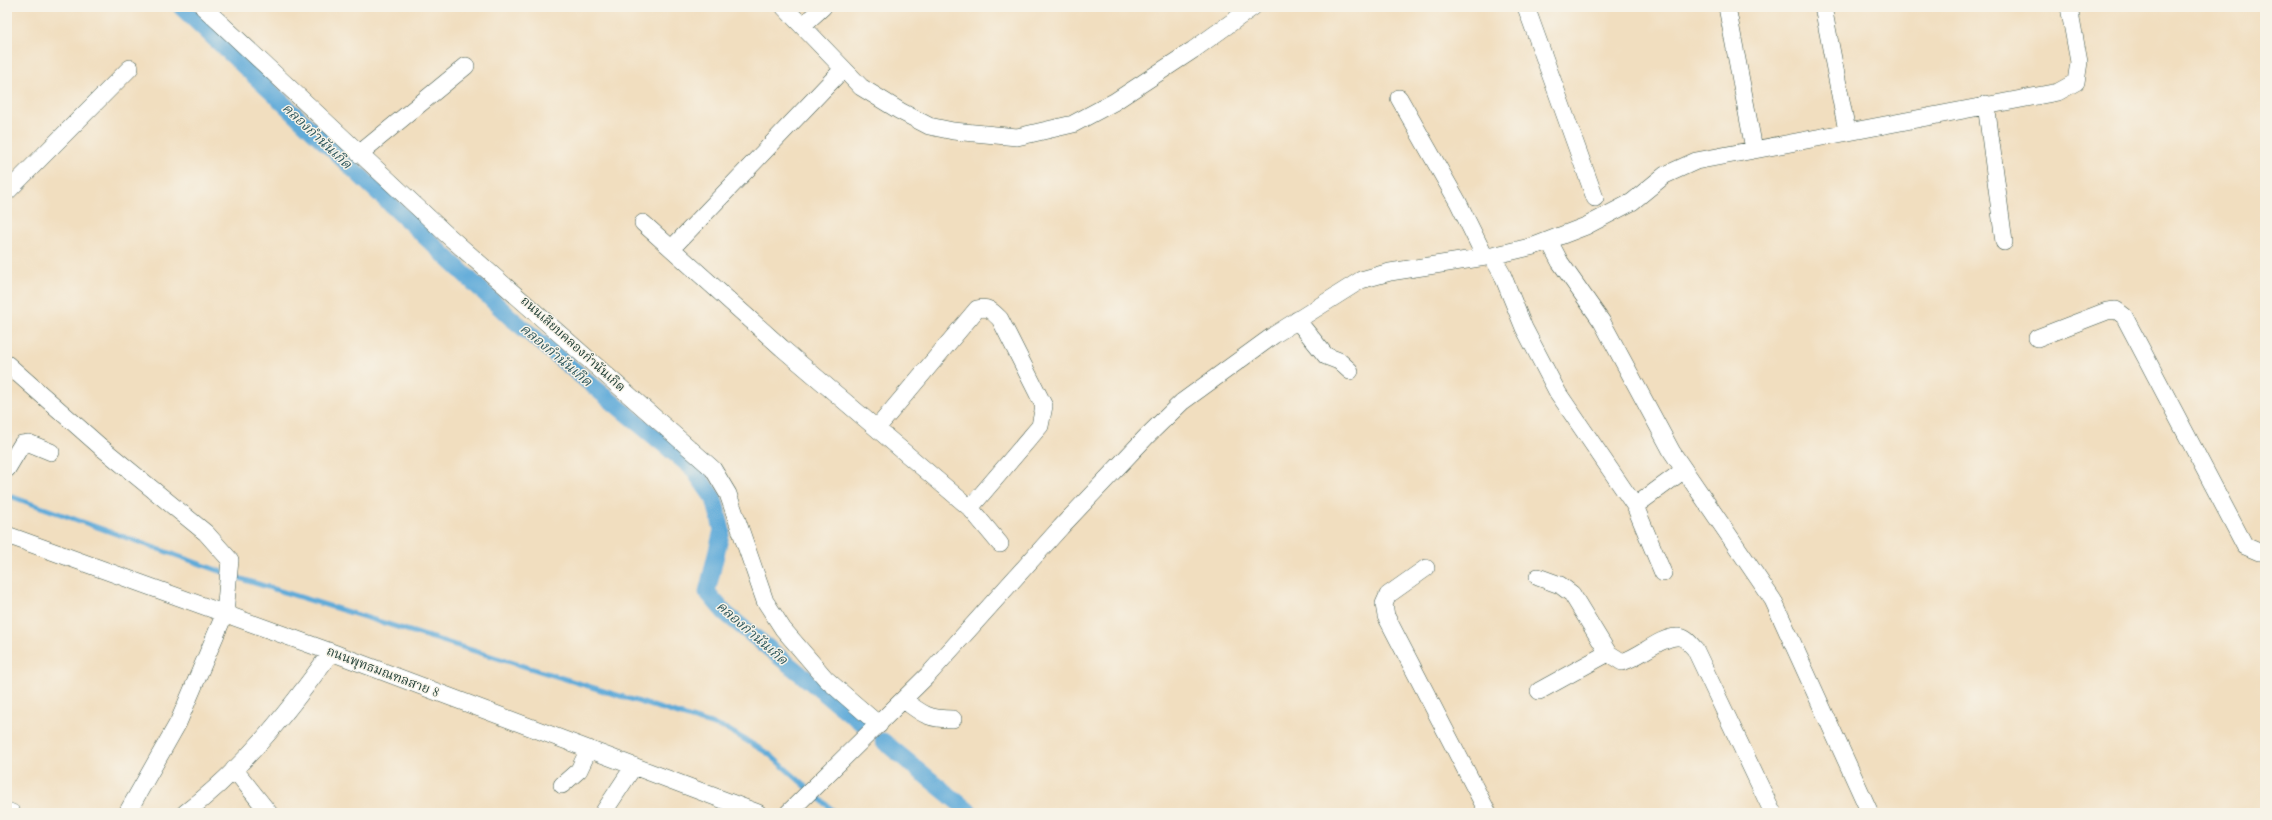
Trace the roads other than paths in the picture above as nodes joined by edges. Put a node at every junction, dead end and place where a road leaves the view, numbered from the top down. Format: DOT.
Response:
graph roads {
  1 [pos="203,7"];
  2 [pos="784,7"];
  3 [pos="823,7"];
  4 [pos="1253,7"];
  5 [pos="1526,7"];
  6 [pos="1727,7"];
  7 [pos="1823,7"];
  8 [pos="2070,7"];
  9 [pos="802,26"];
  10 [pos="466,66"];
  11 [pos="130,68"];
  12 [pos="843,69"];
  13 [pos="1399,98"];
  14 [pos="1986,104"];
  15 [pos="1848,131"];
  16 [pos="1754,149"];
  17 [pos="359,154"];
  18 [pos="7,192"];
  19 [pos="1595,198"];
  20 [pos="643,223"];
  21 [pos="1549,241"];
  22 [pos="2004,242"];
  23 [pos="672,248"];
  24 [pos="1489,257"];
  25 [pos="1298,320"];
  26 [pos="2037,338"];
  27 [pos="7,364"];
  28 [pos="1350,371"];
  29 [pos="877,428"];
  30 [pos="51,452"];
  31 [pos="7,469"];
  32 [pos="1684,470"];
  33 [pos="1635,506"];
  34 [pos="970,508"];
  35 [pos="7,535"];
  36 [pos="1000,544"];
  37 [pos="2265,552"];
  38 [pos="1426,568"];
  39 [pos="1663,573"];
  40 [pos="1538,577"];
  41 [pos="225,613"];
  42 [pos="332,652"];
  43 [pos="1608,653"];
  44 [pos="1539,691"];
  45 [pos="904,700"];
  46 [pos="953,719"];
  47 [pos="878,725"];
  48 [pos="589,749"];
  49 [pos="634,766"];
  50 [pos="234,769"];
  51 [pos="562,785"];
  52 [pos="7,811"];
  53 [pos="12,813"];
  54 [pos="127,813"];
  55 [pos="185,813"];
  56 [pos="269,813"];
  57 [pos="603,813"];
  58 [pos="758,813"];
  59 [pos="788,813"];
  60 [pos="1488,813"];
  61 [pos="1772,813"];
  62 [pos="1870,813"];
  1 -- 17 [label="street, ถนนเลียบคลองกำนันเกิด"];
  2 -- 9 [label="street"];
  3 -- 9 [label="street"];
  4 -- 12 [label="street"];
  5 -- 19 [label="street"];
  6 -- 16 [label="street"];
  7 -- 15 [label="street"];
  8 -- 14 [label="street"];
  9 -- 12 [label="street"];
  10 -- 17 [label="street"];
  11 -- 18 [label="street"];
  12 -- 23 [label="street"];
  13 -- 24 [label="street"];
  14 -- 15 [label="street"];
  14 -- 22 [label="street"];
  15 -- 16 [label="street"];
  16 -- 21 [label="street"];
  17 -- 47 [label="street, ถนนเลียบคลองกำนันเกิด"];
  20 -- 23 [label="street"];
  21 -- 24 [label="street"];
  21 -- 32 [label="street"];
  23 -- 29 [label="street"];
  24 -- 25 [label="street"];
  24 -- 33 [label="street"];
  25 -- 28 [label="street"];
  25 -- 45 [label="street"];
  26 -- 37 [label="street"];
  27 -- 41 [label="street"];
  29 -- 34 [label="street"];
  29 -- 34 [label="street"];
  30 -- 31 [label="street"];
  32 -- 33 [label="street"];
  32 -- 62 [label="street"];
  33 -- 39 [label="street"];
  34 -- 36 [label="street"];
  35 -- 41 [label="street, ถนนพุทธมณฑลสาย 8"];
  38 -- 60 [label="street"];
  40 -- 43 [label="street"];
  41 -- 42 [label="street, ถนนพุทธมณฑลสาย 8"];
  41 -- 54 [label="street"];
  42 -- 48 [label="street, ถนนพุทธมณฑลสาย 8"];
  42 -- 50 [label="street"];
  43 -- 44 [label="street"];
  43 -- 61 [label="street"];
  45 -- 46 [label="street"];
  45 -- 47 [label="street"];
  47 -- 59 [label="street"];
  48 -- 49 [label="street, ถนนพุทธมณฑลสาย 8"];
  48 -- 51 [label="street"];
  49 -- 57 [label="street"];
  49 -- 58 [label="street, ถนนพุทธมณฑลสาย 8"];
  50 -- 55 [label="street"];
  50 -- 56 [label="street"];
  52 -- 53 [label="street"];
}
